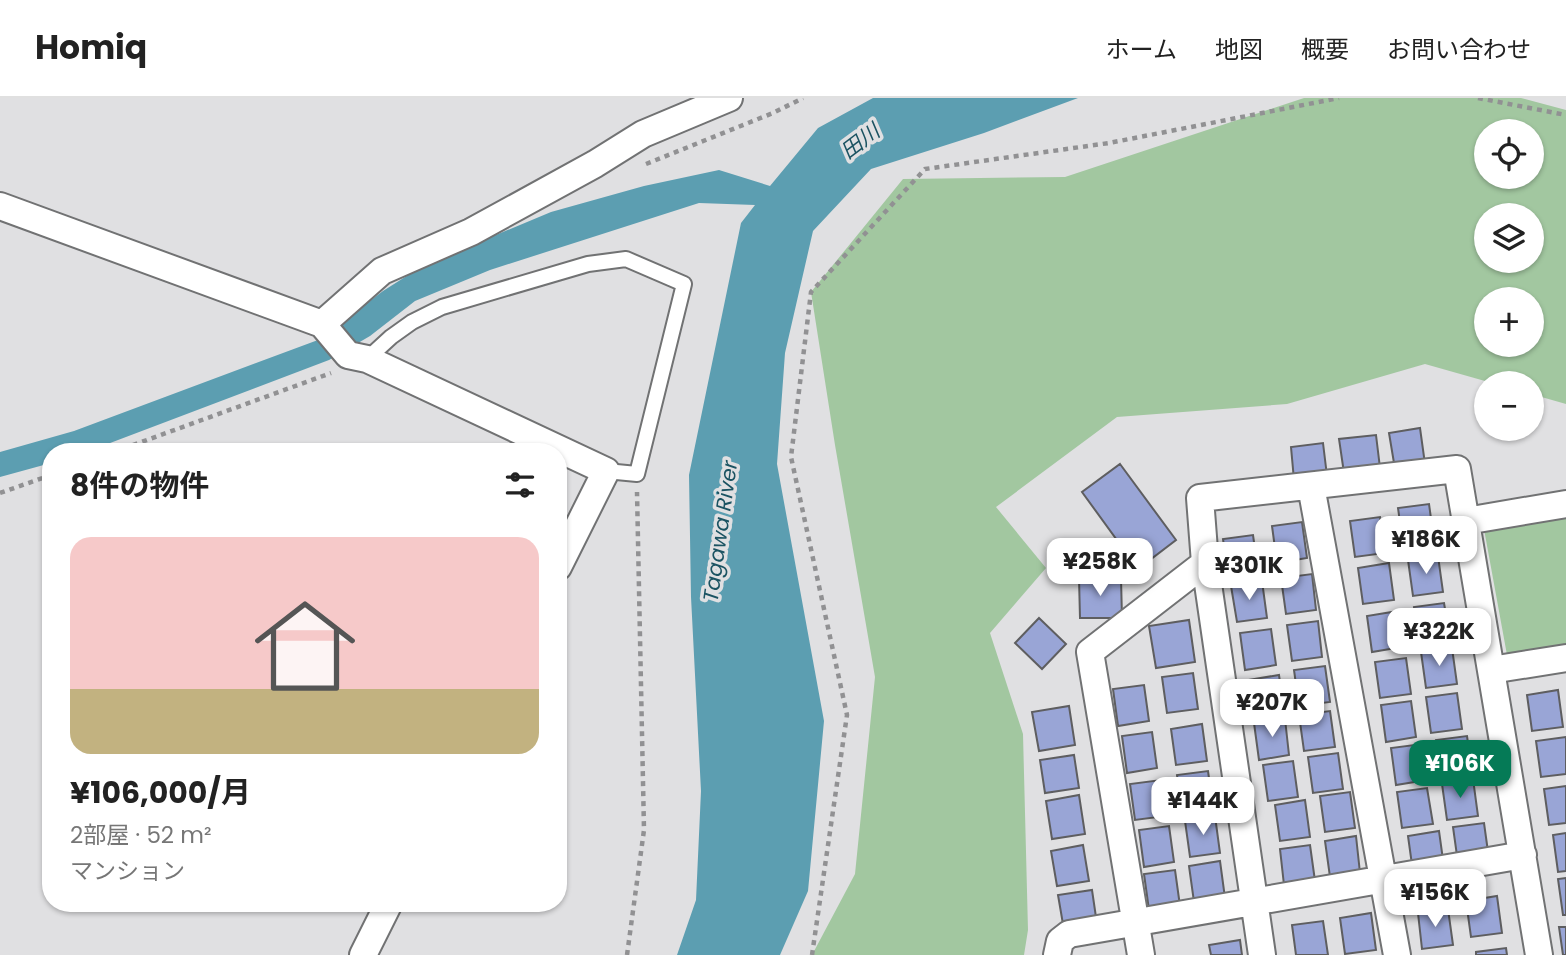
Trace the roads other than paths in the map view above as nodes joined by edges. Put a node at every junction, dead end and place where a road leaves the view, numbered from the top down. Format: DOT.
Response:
graph roads {
  1 [pos="729,98"];
  2 [pos="0,206"];
  3 [pos="322,324"];
  4 [pos="357,357"];
  5 [pos="545,443"];
  6 [pos="567,453"];
  7 [pos="606,471"];
  8 [pos="1311,486"];
  9 [pos="1566,504"];
  10 [pos="1466,521"];
  11 [pos="567,548"];
  12 [pos="1205,563"];
  13 [pos="1566,658"];
  14 [pos="1490,670"];
  15 [pos="1523,855"];
  16 [pos="1384,879"];
  17 [pos="1253,901"];
  18 [pos="384,912"];
  19 [pos="1136,921"];
  20 [pos="362,955"];
  21 [pos="1057,955"];
  22 [pos="1140,955"];
  23 [pos="1262,955"];
  24 [pos="1397,955"];
  25 [pos="1539,955"];
  1 -- 3 [label="street"];
  2 -- 3 [label="street"];
  3 -- 4 [label="street"];
  4 -- 5 [label="street"];
  4 -- 7 [label="lane"];
  6 -- 7 [label="street"];
  7 -- 11 [label="street"];
  8 -- 10 [label="street"];
  8 -- 12 [label="street"];
  8 -- 16 [label="street"];
  9 -- 10 [label="street"];
  10 -- 14 [label="street"];
  12 -- 17 [label="street"];
  12 -- 19 [label="street"];
  13 -- 14 [label="street"];
  14 -- 15 [label="street"];
  15 -- 16 [label="street"];
  15 -- 25 [label="street"];
  16 -- 17 [label="street"];
  16 -- 24 [label="street"];
  17 -- 19 [label="street"];
  17 -- 23 [label="street"];
  18 -- 20 [label="street"];
  19 -- 21 [label="street"];
  19 -- 22 [label="street"];
}
